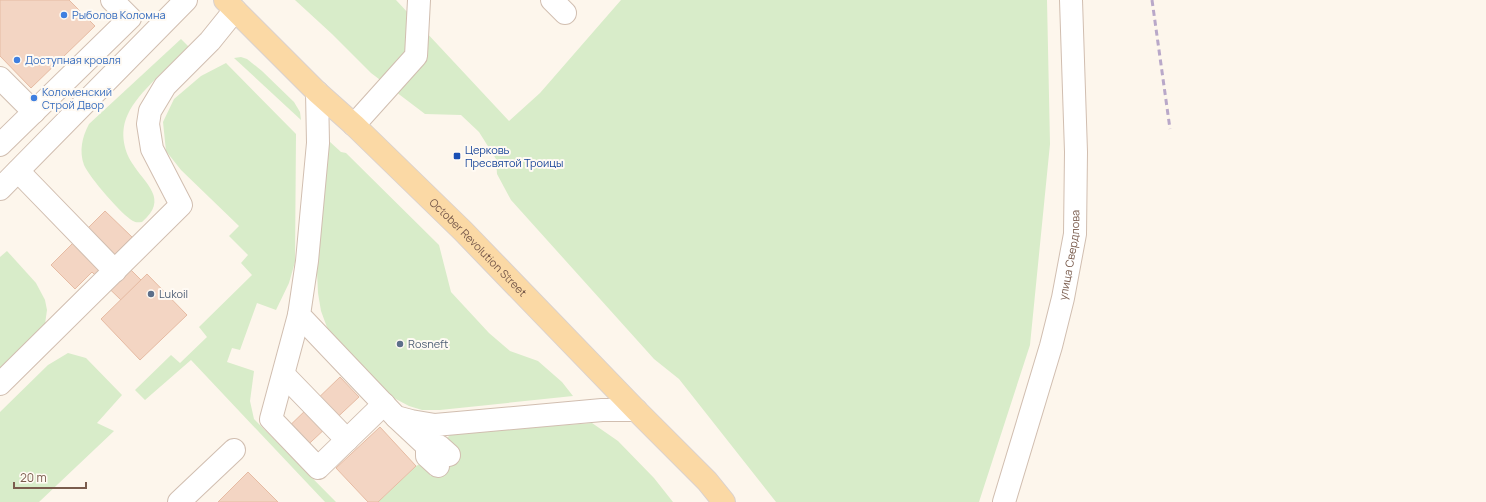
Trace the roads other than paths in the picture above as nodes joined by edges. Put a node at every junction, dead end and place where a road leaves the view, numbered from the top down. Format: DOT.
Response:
graph roads {
  1 [pos="112,0"];
  2 [pos="186,0"];
  3 [pos="419,0"];
  4 [pos="1071,0"];
  5 [pos="230,5"];
  6 [pos="0,78"];
  7 [pos="317,92"];
  8 [pos="34,112"];
  9 [pos="354,126"];
  10 [pos="0,144"];
  11 [pos="18,171"];
  12 [pos="0,189"];
  13 [pos="115,271"];
  14 [pos="299,315"];
  15 [pos="284,375"];
  16 [pos="0,384"];
  17 [pos="390,410"];
  18 [pos="636,410"];
  19 [pos="347,440"];
  20 [pos="234,450"];
  21 [pos="443,461"];
  22 [pos="178,502"];
  23 [pos="724,502"];
  24 [pos="1004,502"];
  1 -- 8 [label="street"];
  2 -- 11 [label="street"];
  3 -- 9 [label="street"];
  4 -- 24 [label="street, улица Свердлова"];
  5 -- 7 [label="main road, October Revolution Street"];
  5 -- 13 [label="street"];
  6 -- 8 [label="street"];
  7 -- 9 [label="main road, October Revolution Street"];
  7 -- 14 [label="street"];
  8 -- 10 [label="street"];
  9 -- 18 [label="main road, October Revolution Street"];
  11 -- 12 [label="street"];
  11 -- 13 [label="street"];
  13 -- 16 [label="street"];
  14 -- 15 [label="street"];
  14 -- 17 [label="street"];
  15 -- 19 [label="street"];
  15 -- 19 [label="street"];
  17 -- 18 [label="street"];
  17 -- 19 [label="street"];
  17 -- 21 [label="street"];
  18 -- 23 [label="main road, October Revolution Street"];
  20 -- 22 [label="street"];
}
